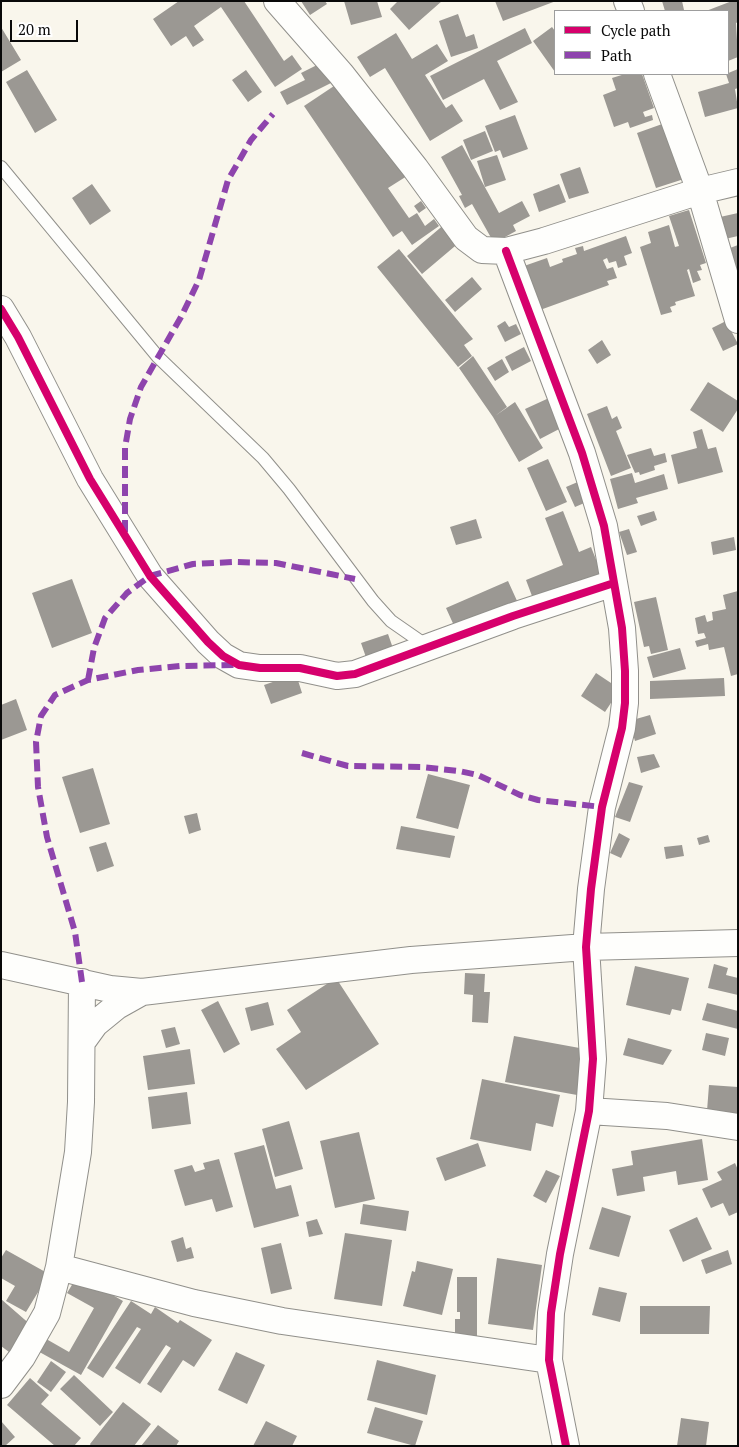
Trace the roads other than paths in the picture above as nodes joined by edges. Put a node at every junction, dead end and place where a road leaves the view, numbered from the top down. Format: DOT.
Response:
graph roads {
  1 [pos="277,1"];
  2 [pos="657,75"];
  3 [pos="1,167"];
  4 [pos="738,182"];
  5 [pos="700,191"];
  6 [pos="506,251"];
  7 [pos="1,309"];
  8 [pos="738,320"];
  9 [pos="614,583"];
  10 [pos="427,646"];
  11 [pos="738,943"];
  12 [pos="586,947"];
  13 [pos="1,965"];
  14 [pos="82,982"];
  15 [pos="142,992"];
  16 [pos="82,1042"];
  17 [pos="589,1111"];
  18 [pos="738,1127"];
  19 [pos="59,1267"];
  20 [pos="549,1360"];
  21 [pos="1,1385"];
  22 [pos="566,1446"];
  1 -- 6 [label="street"];
  2 -- 5 [label="street"];
  3 -- 10 [label="lane"];
  4 -- 5 [label="street"];
  5 -- 6 [label="street"];
  5 -- 8 [label="street"];
  6 -- 9 [label="street"];
  7 -- 10 [label="street"];
  9 -- 10 [label="street"];
  9 -- 12 [label="street"];
  11 -- 12 [label="street"];
  12 -- 15 [label="street"];
  12 -- 17 [label="street"];
  13 -- 14 [label="street"];
  14 -- 15 [label="street"];
  14 -- 16 [label="street"];
  15 -- 16 [label="street"];
  16 -- 19 [label="street"];
  17 -- 18 [label="street"];
  17 -- 20 [label="street"];
  19 -- 20 [label="street"];
  19 -- 21 [label="street"];
  20 -- 22 [label="street"];
}
